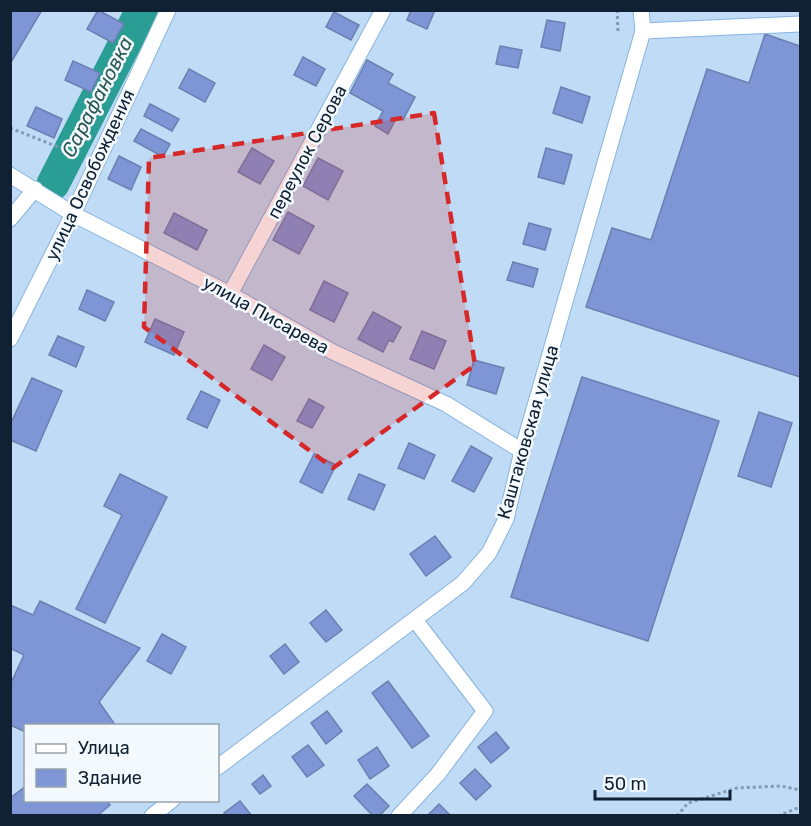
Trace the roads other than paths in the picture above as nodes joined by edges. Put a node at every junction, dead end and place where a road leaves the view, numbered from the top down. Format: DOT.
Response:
graph roads {
  1 [pos="168,10"];
  2 [pos="383,10"];
  3 [pos="642,10"];
  4 [pos="801,24"];
  5 [pos="643,31"];
  6 [pos="10,176"];
  7 [pos="35,189"];
  8 [pos="74,214"];
  9 [pos="10,219"];
  10 [pos="230,294"];
  11 [pos="10,339"];
  12 [pos="522,451"];
  13 [pos="415,620"];
  14 [pos="219,766"];
  15 [pos="171,802"];
  16 [pos="152,816"];
  17 [pos="399,816"];
  1 -- 8 [label="street, улица Освобождения"];
  2 -- 10 [label="street, переулок Серова"];
  3 -- 5 [label="street, Каштаковская улица"];
  4 -- 5 [label="street"];
  5 -- 12 [label="street, Каштаковская улица"];
  6 -- 7 [label="street, улица Писарева"];
  7 -- 8 [label="street, улица Писарева"];
  7 -- 9 [label="street"];
  8 -- 10 [label="street, улица Писарева"];
  8 -- 11 [label="street, улица Освобождения"];
  10 -- 12 [label="street, улица Писарева"];
  12 -- 13 [label="street, Каштаковская улица"];
  13 -- 14 [label="street, Каштаковская улица"];
  13 -- 17 [label="street"];
  15 -- 16 [label="street"];
}
